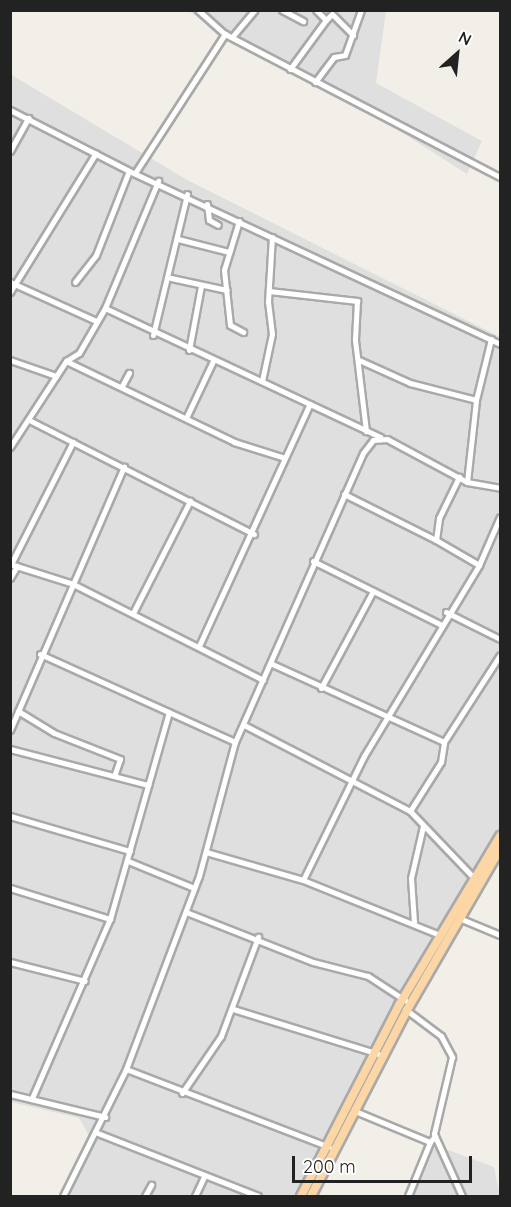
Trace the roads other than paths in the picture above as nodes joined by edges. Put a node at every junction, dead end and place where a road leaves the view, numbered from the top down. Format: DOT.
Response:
graph roads {
  1 [pos="198,10"];
  2 [pos="255,10"];
  3 [pos="282,10"];
  4 [pos="316,10"];
  5 [pos="361,10"];
  6 [pos="326,20"];
  7 [pos="303,21"];
  8 [pos="225,34"];
  9 [pos="353,35"];
  10 [pos="232,37"];
  11 [pos="290,69"];
  12 [pos="315,82"];
  13 [pos="10,110"];
  14 [pos="28,118"];
  15 [pos="10,152"];
  16 [pos="96,153"];
  17 [pos="129,171"];
  18 [pos="135,173"];
  19 [pos="501,177"];
  20 [pos="158,181"];
  21 [pos="187,194"];
  22 [pos="207,204"];
  23 [pos="239,221"];
  24 [pos="218,225"];
  25 [pos="272,237"];
  26 [pos="178,239"];
  27 [pos="229,252"];
  28 [pos="171,278"];
  29 [pos="10,282"];
  30 [pos="75,282"];
  31 [pos="17,285"];
  32 [pos="201,285"];
  33 [pos="227,290"];
  34 [pos="269,291"];
  35 [pos="10,292"];
  36 [pos="105,308"];
  37 [pos="96,321"];
  38 [pos="243,332"];
  39 [pos="153,335"];
  40 [pos="491,339"];
  41 [pos="501,344"];
  42 [pos="189,350"];
  43 [pos="10,360"];
  44 [pos="359,360"];
  45 [pos="66,361"];
  46 [pos="213,361"];
  47 [pos="129,373"];
  48 [pos="56,376"];
  49 [pos="262,381"];
  50 [pos="122,386"];
  51 [pos="476,400"];
  52 [pos="310,404"];
  53 [pos="187,416"];
  54 [pos="31,421"];
  55 [pos="366,430"];
  56 [pos="381,438"];
  57 [pos="73,442"];
  58 [pos="10,447"];
  59 [pos="285,458"];
  60 [pos="124,467"];
  61 [pos="459,477"];
  62 [pos="467,482"];
  63 [pos="501,488"];
  64 [pos="344,494"];
  65 [pos="190,501"];
  66 [pos="501,517"];
  67 [pos="254,534"];
  68 [pos="436,540"];
  69 [pos="313,561"];
  70 [pos="13,565"];
  71 [pos="479,565"];
  72 [pos="10,578"];
  73 [pos="74,584"];
  74 [pos="373,591"];
  75 [pos="446,612"];
  76 [pos="134,613"];
  77 [pos="440,624"];
  78 [pos="501,639"];
  79 [pos="199,646"];
  80 [pos="40,654"];
  81 [pos="501,655"];
  82 [pos="270,663"];
  83 [pos="263,680"];
  84 [pos="321,688"];
  85 [pos="18,711"];
  86 [pos="169,712"];
  87 [pos="387,718"];
  88 [pos="244,725"];
  89 [pos="10,730"];
  90 [pos="235,742"];
  91 [pos="444,742"];
  92 [pos="10,748"];
  93 [pos="114,776"];
  94 [pos="352,778"];
  95 [pos="148,785"];
  96 [pos="410,811"];
  97 [pos="10,816"];
  98 [pos="423,826"];
  99 [pos="501,836"];
  100 [pos="501,849"];
  101 [pos="130,851"];
  102 [pos="206,852"];
  103 [pos="128,861"];
  104 [pos="474,878"];
  105 [pos="303,880"];
  106 [pos="10,888"];
  107 [pos="194,888"];
  108 [pos="186,912"];
  109 [pos="459,918"];
  110 [pos="110,919"];
  111 [pos="414,922"];
  112 [pos="440,935"];
  113 [pos="501,935"];
  114 [pos="258,937"];
  115 [pos="11,963"];
  116 [pos="85,981"];
  117 [pos="402,1003"];
  118 [pos="233,1009"];
  119 [pos="407,1010"];
  120 [pos="378,1054"];
  121 [pos="126,1069"];
  122 [pos="182,1093"];
  123 [pos="10,1094"];
  124 [pos="32,1098"];
  125 [pos="355,1111"];
  126 [pos="105,1117"];
  127 [pos="95,1132"];
  128 [pos="435,1136"];
  129 [pos="430,1142"];
  130 [pos="328,1147"];
  131 [pos="204,1177"];
  132 [pos="151,1185"];
  133 [pos="63,1197"];
  134 [pos="145,1197"];
  135 [pos="195,1197"];
  136 [pos="258,1197"];
  137 [pos="301,1197"];
  138 [pos="311,1197"];
  139 [pos="408,1197"];
  140 [pos="462,1197"];
  1 -- 8 [label="street"];
  2 -- 10 [label="street"];
  3 -- 7 [label="street"];
  4 -- 6 [label="street"];
  5 -- 9 [label="street"];
  6 -- 9 [label="street"];
  6 -- 11 [label="street"];
  8 -- 10 [label="street"];
  8 -- 18 [label="street"];
  9 -- 12 [label="street"];
  10 -- 11 [label="street"];
  11 -- 12 [label="street"];
  12 -- 19 [label="street"];
  13 -- 14 [label="street"];
  14 -- 15 [label="street"];
  14 -- 16 [label="street"];
  16 -- 17 [label="street"];
  16 -- 31 [label="street"];
  17 -- 18 [label="street"];
  17 -- 30 [label="street"];
  18 -- 20 [label="street"];
  20 -- 21 [label="street"];
  20 -- 36 [label="street"];
  21 -- 22 [label="street"];
  21 -- 26 [label="street"];
  22 -- 23 [label="street"];
  22 -- 24 [label="street"];
  23 -- 25 [label="street"];
  23 -- 27 [label="street"];
  25 -- 34 [label="street"];
  25 -- 40 [label="street"];
  26 -- 27 [label="street"];
  26 -- 28 [label="street"];
  27 -- 33 [label="street"];
  28 -- 32 [label="street"];
  28 -- 39 [label="street"];
  29 -- 31 [label="street"];
  31 -- 35 [label="street"];
  31 -- 37 [label="street"];
  32 -- 33 [label="street"];
  32 -- 42 [label="street"];
  33 -- 38 [label="street"];
  34 -- 44 [label="street"];
  34 -- 49 [label="street"];
  36 -- 37 [label="street"];
  36 -- 39 [label="street"];
  37 -- 45 [label="street"];
  39 -- 42 [label="street"];
  40 -- 41 [label="street"];
  40 -- 51 [label="street"];
  42 -- 46 [label="street"];
  43 -- 48 [label="street"];
  44 -- 51 [label="street"];
  44 -- 55 [label="street"];
  45 -- 48 [label="street"];
  45 -- 50 [label="street"];
  46 -- 49 [label="street"];
  46 -- 53 [label="street"];
  47 -- 50 [label="street"];
  48 -- 54 [label="street"];
  49 -- 52 [label="street"];
  50 -- 53 [label="street"];
  51 -- 62 [label="street"];
  52 -- 55 [label="street"];
  52 -- 59 [label="street"];
  53 -- 59 [label="street"];
  54 -- 57 [label="street"];
  54 -- 58 [label="street"];
  55 -- 56 [label="street"];
  56 -- 61 [label="street"];
  56 -- 64 [label="street"];
  57 -- 60 [label="street"];
  57 -- 70 [label="street"];
  59 -- 67 [label="street"];
  60 -- 65 [label="street"];
  60 -- 73 [label="street"];
  61 -- 62 [label="street"];
  61 -- 68 [label="street"];
  62 -- 63 [label="street"];
  64 -- 68 [label="street"];
  64 -- 69 [label="street"];
  65 -- 67 [label="street"];
  65 -- 76 [label="street"];
  66 -- 71 [label="street"];
  67 -- 79 [label="street"];
  68 -- 71 [label="street"];
  69 -- 74 [label="street"];
  69 -- 82 [label="street"];
  70 -- 72 [label="street"];
  70 -- 73 [label="street"];
  71 -- 75 [label="street"];
  73 -- 76 [label="street"];
  73 -- 80 [label="street"];
  74 -- 77 [label="street"];
  74 -- 84 [label="street"];
  75 -- 77 [label="street"];
  75 -- 78 [label="street"];
  76 -- 79 [label="street"];
  77 -- 87 [label="street"];
  79 -- 83 [label="street"];
  80 -- 85 [label="street"];
  80 -- 86 [label="street"];
  81 -- 91 [label="street"];
  82 -- 83 [label="street"];
  82 -- 84 [label="street"];
  83 -- 88 [label="street"];
  84 -- 87 [label="street"];
  85 -- 89 [label="street"];
  85 -- 93 [label="street"];
  86 -- 90 [label="street"];
  86 -- 95 [label="street"];
  87 -- 91 [label="street"];
  87 -- 94 [label="street"];
  88 -- 90 [label="street"];
  88 -- 94 [label="street"];
  90 -- 102 [label="street"];
  91 -- 96 [label="street"];
  92 -- 93 [label="street"];
  93 -- 95 [label="street"];
  94 -- 96 [label="street"];
  94 -- 105 [label="street"];
  95 -- 101 [label="street"];
  96 -- 98 [label="street"];
  97 -- 101 [label="street"];
  98 -- 104 [label="street"];
  98 -- 111 [label="street"];
  99 -- 104 [label="main road"];
  100 -- 109 [label="main road"];
  101 -- 103 [label="street"];
  102 -- 105 [label="street"];
  102 -- 107 [label="street"];
  103 -- 107 [label="street"];
  103 -- 110 [label="street"];
  104 -- 112 [label="main road"];
  105 -- 111 [label="street"];
  106 -- 110 [label="street"];
  107 -- 108 [label="street"];
  108 -- 114 [label="street"];
  108 -- 121 [label="street"];
  109 -- 113 [label="street"];
  109 -- 119 [label="main road"];
  110 -- 116 [label="street"];
  111 -- 112 [label="street"];
  112 -- 117 [label="main road"];
  114 -- 117 [label="street"];
  114 -- 118 [label="street"];
  115 -- 116 [label="street"];
  116 -- 124 [label="street"];
  117 -- 119 [label="street"];
  117 -- 120 [label="main road"];
  118 -- 120 [label="street"];
  118 -- 122 [label="street"];
  119 -- 125 [label="main road"];
  119 -- 128 [label="street"];
  120 -- 130 [label="main road"];
  121 -- 122 [label="street"];
  121 -- 126 [label="street"];
  122 -- 130 [label="street"];
  123 -- 124 [label="street"];
  124 -- 126 [label="street"];
  125 -- 129 [label="street"];
  125 -- 138 [label="main road"];
  126 -- 127 [label="street"];
  127 -- 131 [label="street"];
  127 -- 133 [label="street"];
  128 -- 129 [label="street"];
  128 -- 140 [label="street"];
  129 -- 139 [label="street"];
  130 -- 137 [label="main road"];
  131 -- 135 [label="street"];
  131 -- 136 [label="street"];
  132 -- 134 [label="street"];
}
